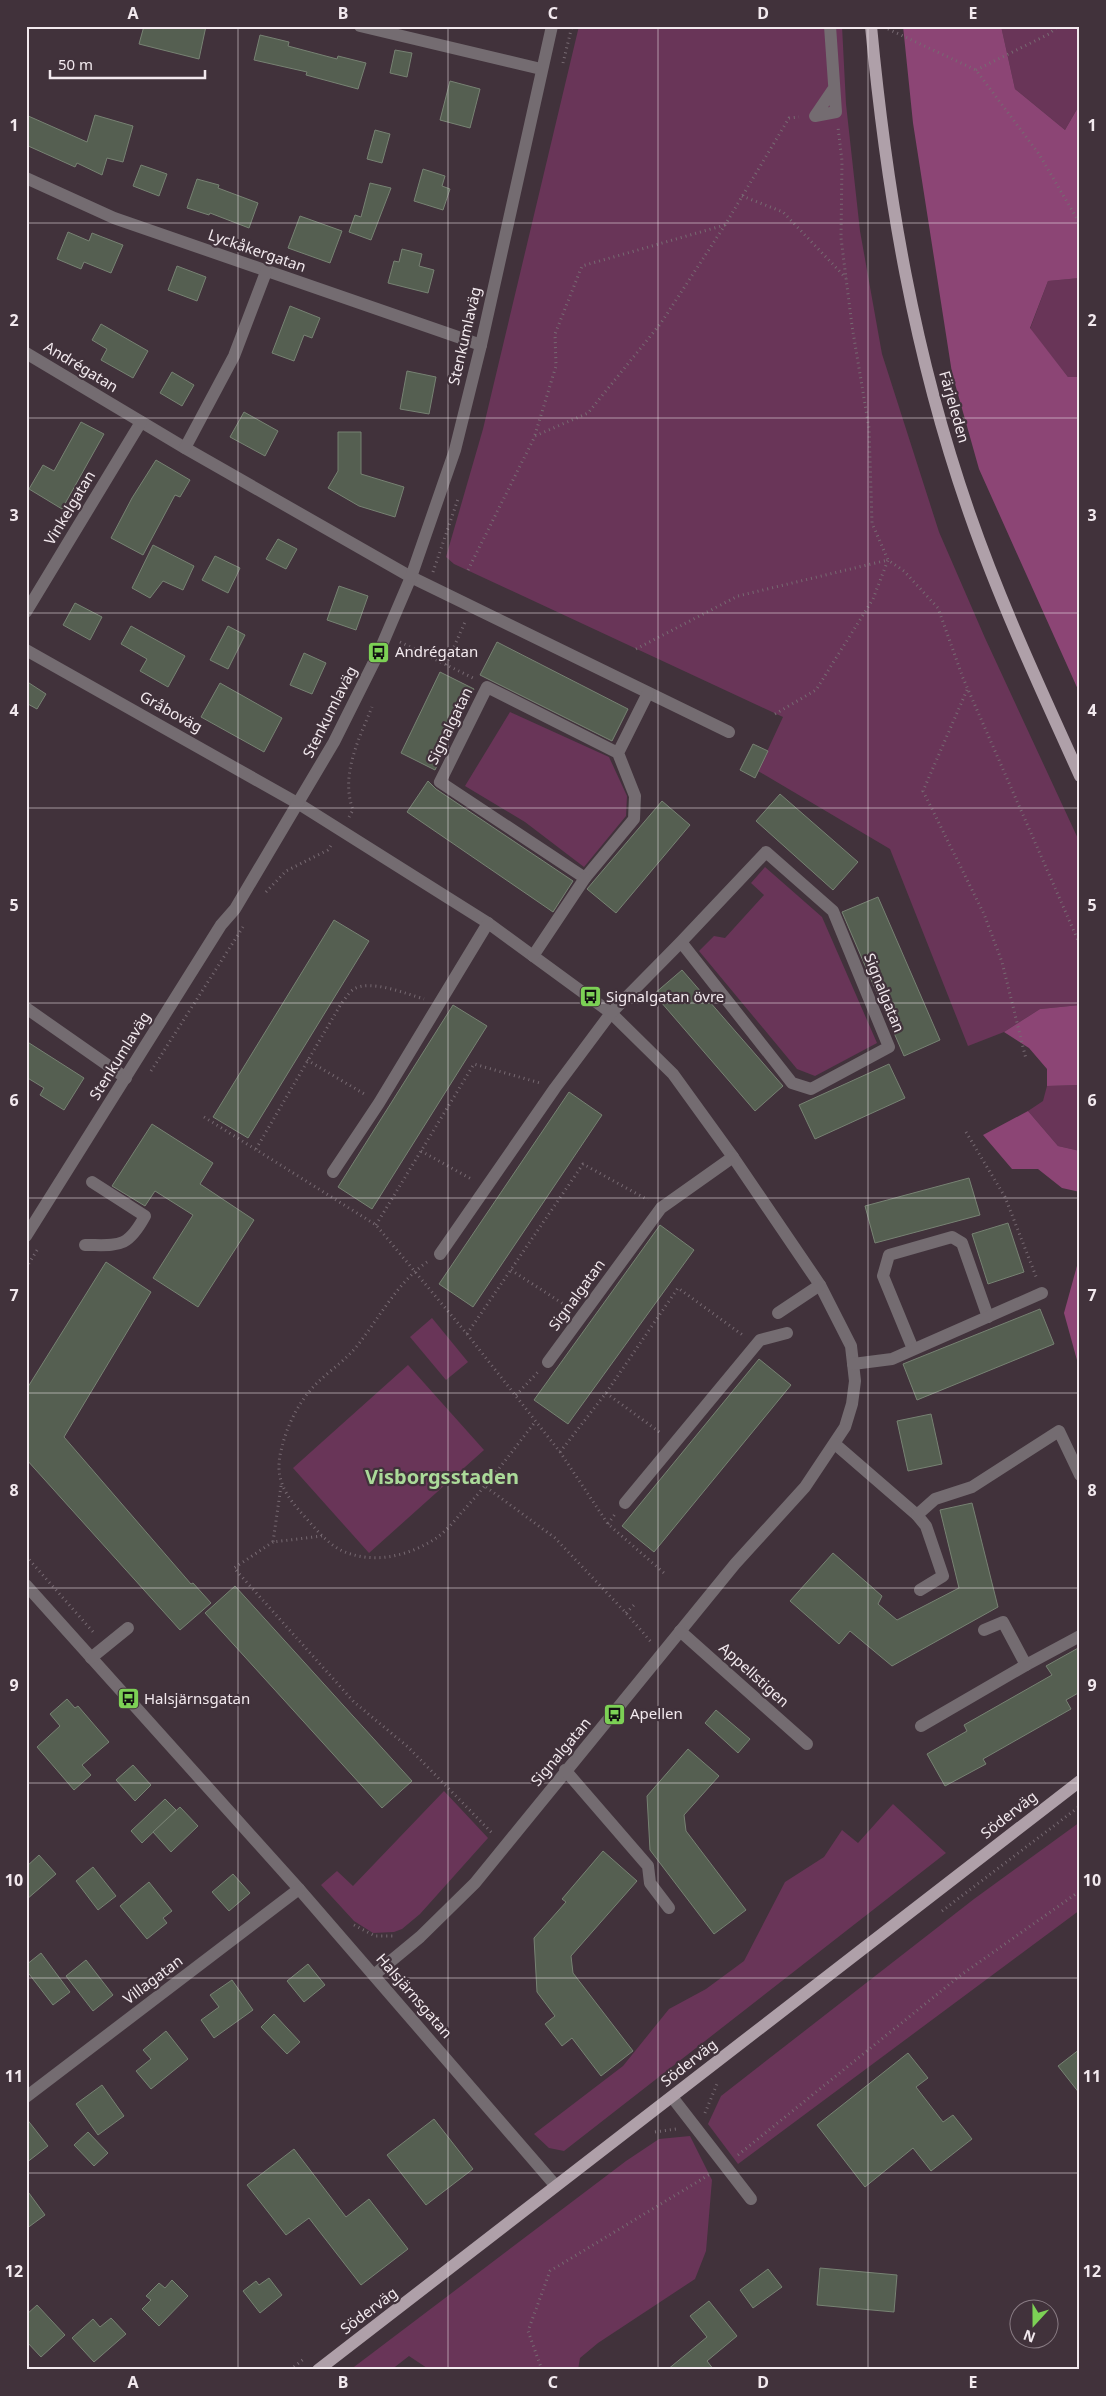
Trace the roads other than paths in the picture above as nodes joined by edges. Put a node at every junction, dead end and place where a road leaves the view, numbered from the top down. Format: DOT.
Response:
graph roads {
  1 [pos="360,26"];
  2 [pos="552,26"];
  3 [pos="830,26"];
  4 [pos="871,26"];
  5 [pos="541,69"];
  6 [pos="834,88"];
  7 [pos="26,178"];
  8 [pos="266,272"];
  9 [pos="481,344"];
  10 [pos="26,353"];
  11 [pos="141,422"];
  12 [pos="185,448"];
  13 [pos="411,577"];
  14 [pos="26,612"];
  15 [pos="26,650"];
  16 [pos="648,693"];
  17 [pos="729,732"];
  18 [pos="618,752"];
  19 [pos="1080,776"];
  20 [pos="299,804"];
  21 [pos="586,878"];
  22 [pos="488,923"];
  23 [pos="681,942"];
  24 [pos="533,956"];
  25 [pos="26,1008"];
  26 [pos="611,1013"];
  27 [pos="126,1078"];
  28 [pos="733,1157"];
  29 [pos="333,1172"];
  30 [pos="92,1182"];
  31 [pos="26,1236"];
  32 [pos="85,1246"];
  33 [pos="440,1254"];
  34 [pos="820,1285"];
  35 [pos="1042,1293"];
  36 [pos="778,1313"];
  37 [pos="988,1317"];
  38 [pos="788,1333"];
  39 [pos="913,1350"];
  40 [pos="548,1362"];
  41 [pos="853,1364"];
  42 [pos="835,1444"];
  43 [pos="1080,1475"];
  44 [pos="625,1503"];
  45 [pos="917,1515"];
  46 [pos="26,1585"];
  47 [pos="920,1590"];
  48 [pos="128,1628"];
  49 [pos="984,1630"];
  50 [pos="680,1631"];
  51 [pos="1080,1636"];
  52 [pos="91,1658"];
  53 [pos="1026,1665"];
  54 [pos="921,1726"];
  55 [pos="807,1744"];
  56 [pos="565,1770"];
  57 [pos="1080,1781"];
  58 [pos="299,1888"];
  59 [pos="669,1908"];
  60 [pos="374,1975"];
  61 [pos="26,2097"];
  62 [pos="672,2097"];
  63 [pos="555,2186"];
  64 [pos="751,2199"];
  65 [pos="322,2369"];
  1 -- 5 [label="street"];
  2 -- 5 [label="street, Stenkumlaväg"];
  3 -- 6 [label="street"];
  4 -- 19 [label="main road, Färjeleden"];
  5 -- 9 [label="street, Stenkumlaväg"];
  6 -- 6 [label="street"];
  7 -- 8 [label="street, Lyckåkergatan"];
  8 -- 9 [label="street, Lyckåkergatan"];
  8 -- 12 [label="street"];
  9 -- 13 [label="street, Stenkumlaväg"];
  10 -- 11 [label="street, Andrégatan"];
  11 -- 12 [label="street, Andrégatan"];
  11 -- 14 [label="street, Vinkelgatan"];
  12 -- 13 [label="street, Andrégatan"];
  13 -- 16 [label="street, Andrégatan"];
  13 -- 20 [label="street, Stenkumlaväg"];
  15 -- 20 [label="street, Gråboväg"];
  16 -- 17 [label="street, Andrégatan"];
  16 -- 18 [label="street"];
  18 -- 21 [label="street"];
  18 -- 21 [label="street, Signalgatan"];
  20 -- 22 [label="street, Signalgatan"];
  20 -- 27 [label="street, Stenkumlaväg"];
  21 -- 24 [label="street"];
  22 -- 24 [label="street, Signalgatan"];
  22 -- 29 [label="street"];
  23 -- 23 [label="street, Signalgatan"];
  23 -- 26 [label="street, Signalgatan"];
  24 -- 26 [label="street, Signalgatan"];
  25 -- 27 [label="street"];
  26 -- 28 [label="street, Signalgatan"];
  26 -- 33 [label="street, Signalgatan"];
  27 -- 31 [label="street, Stenkumlaväg"];
  28 -- 34 [label="street, Signalgatan"];
  28 -- 40 [label="street, Signalgatan"];
  30 -- 32 [label="street"];
  34 -- 36 [label="street"];
  34 -- 41 [label="street, Signalgatan"];
  35 -- 37 [label="street"];
  37 -- 39 [label="street"];
  37 -- 39 [label="street"];
  38 -- 44 [label="street"];
  39 -- 41 [label="street"];
  41 -- 42 [label="street, Signalgatan"];
  42 -- 45 [label="street"];
  42 -- 50 [label="street, Signalgatan"];
  43 -- 45 [label="street"];
  45 -- 47 [label="street"];
  46 -- 52 [label="street, Halsjärnsgatan"];
  48 -- 52 [label="street"];
  49 -- 53 [label="street"];
  50 -- 55 [label="street, Appellstigen"];
  50 -- 56 [label="street, Signalgatan"];
  51 -- 53 [label="street"];
  52 -- 58 [label="street, Halsjärnsgatan"];
  53 -- 54 [label="street"];
  56 -- 59 [label="street"];
  56 -- 60 [label="street, Signalgatan"];
  57 -- 62 [label="main road, Söderväg"];
  58 -- 60 [label="street, Halsjärnsgatan"];
  58 -- 61 [label="street, Villagatan"];
  60 -- 63 [label="street, Halsjärnsgatan"];
  62 -- 63 [label="main road, Söderväg"];
  62 -- 64 [label="street"];
  63 -- 65 [label="main road, Söderväg"];
}
